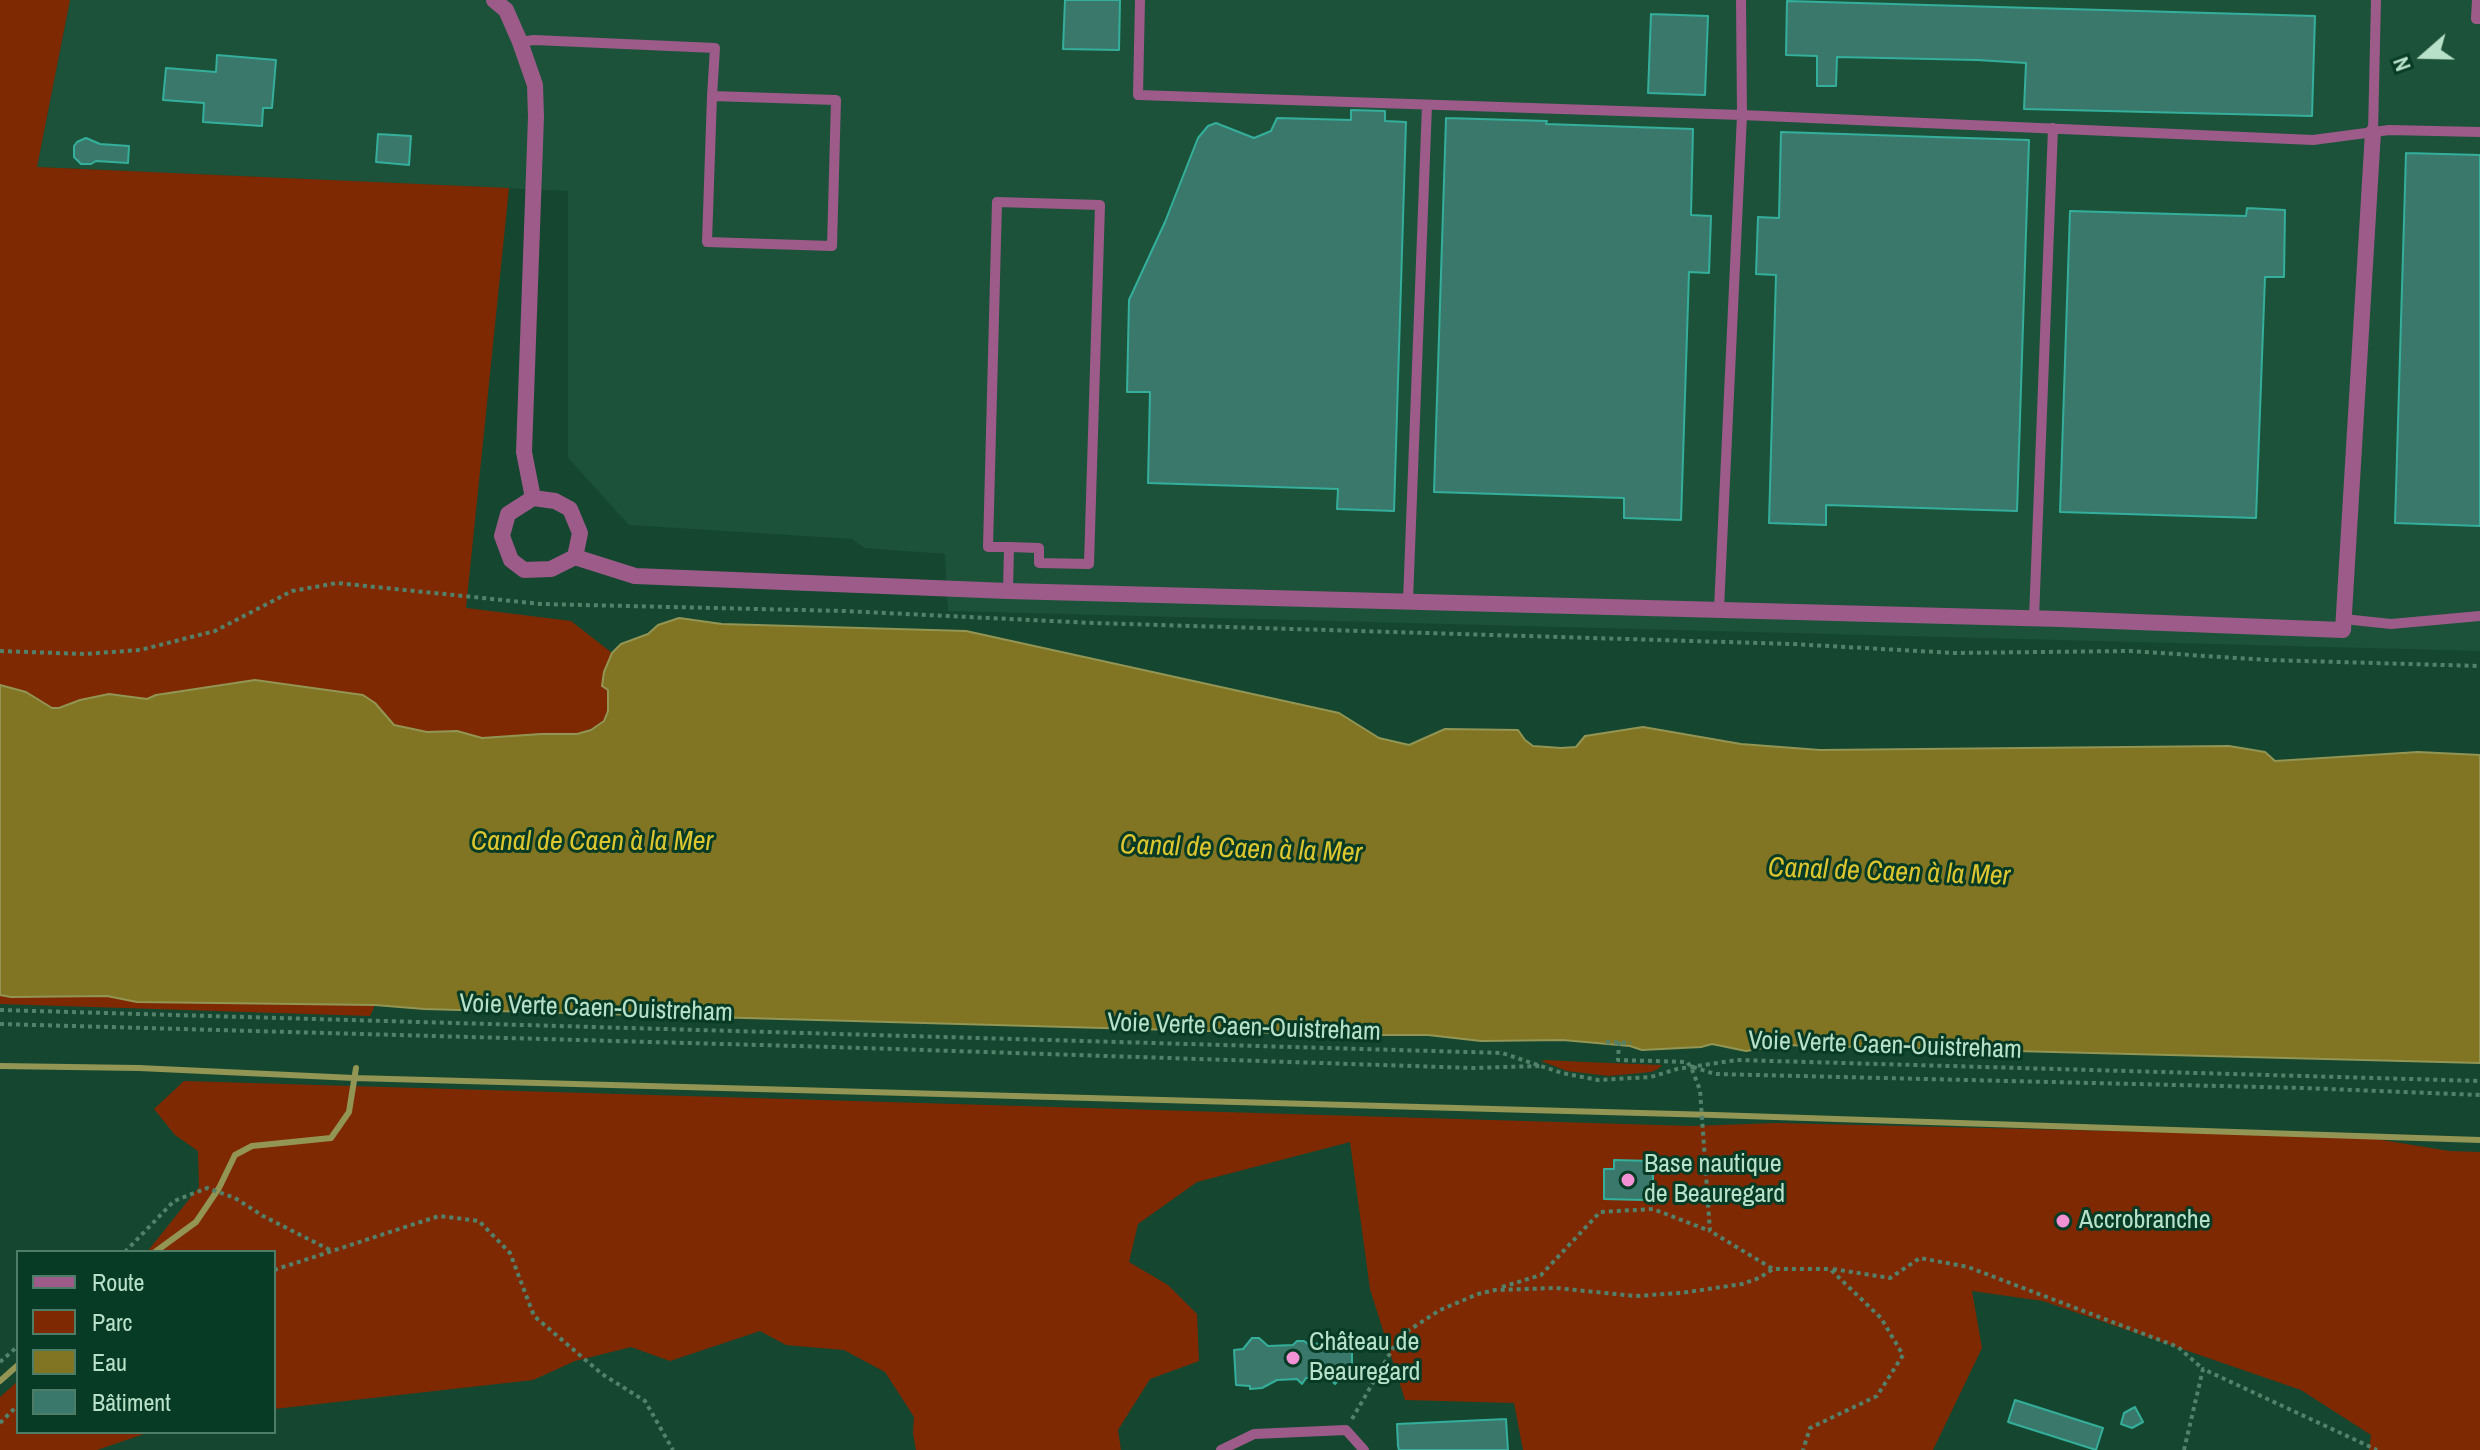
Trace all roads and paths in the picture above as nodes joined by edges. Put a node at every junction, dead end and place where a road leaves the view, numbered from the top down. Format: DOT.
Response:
graph roads {
  1 [pos="494,0"];
  2 [pos="1140,0"];
  3 [pos="1741,0"];
  4 [pos="2376,0"];
  5 [pos="2477,0"];
  6 [pos="2480,19"];
  7 [pos="520,42"];
  8 [pos="712,96"];
  9 [pos="1427,105"];
  10 [pos="1742,115"];
  11 [pos="2053,128"];
  12 [pos="2373,132"];
  13 [pos="2480,132"];
  14 [pos="533,498"];
  15 [pos="1009,547"];
  16 [pos="575,557"];
  17 [pos="1008,591"];
  18 [pos="1408,601"];
  19 [pos="1719,609"];
  20 [pos="2480,616"];
  21 [pos="2034,618"];
  22 [pos="2344,619"];
  23 [pos="0,651"];
  24 [pos="2480,666"];
  25 [pos="0,1010"];
  26 [pos="0,1024"];
  27 [pos="1606,1042"];
  28 [pos="1619,1042"];
  29 [pos="1631,1043"];
  30 [pos="1543,1066"];
  31 [pos="1691,1067"];
  32 [pos="2480,1081"];
  33 [pos="2480,1095"];
  34 [pos="1710,1231"];
  35 [pos="127,1250"];
  36 [pos="332,1251"];
  37 [pos="276,1269"];
  38 [pos="1773,1269"];
  39 [pos="1830,1269"];
  40 [pos="1495,1290"];
  41 [pos="16,1348"];
  42 [pos="0,1362"];
  43 [pos="2203,1369"];
  44 [pos="16,1407"];
  45 [pos="0,1423"];
  46 [pos="1346,1430"];
  47 [pos="673,1450"];
  48 [pos="1221,1450"];
  49 [pos="1364,1450"];
  50 [pos="1803,1450"];
  51 [pos="2184,1450"];
  52 [pos="2377,1450"];
  1 -- 7 [label="street"];
  2 -- 9 [label="lane"];
  3 -- 10 [label="lane"];
  4 -- 12 [label="lane"];
  5 -- 6 [label="lane"];
  7 -- 8 [label="lane"];
  7 -- 14 [label="street"];
  8 -- 8 [label="lane"];
  9 -- 10 [label="lane"];
  9 -- 18 [label="lane"];
  10 -- 11 [label="lane"];
  10 -- 19 [label="lane"];
  11 -- 12 [label="lane"];
  11 -- 21 [label="lane"];
  12 -- 13 [label="lane"];
  12 -- 22 [label="street"];
  14 -- 16 [label="street"];
  14 -- 16 [label="street"];
  15 -- 15 [label="lane"];
  15 -- 17 [label="lane"];
  16 -- 17 [label="street"];
  17 -- 18 [label="street"];
  18 -- 19 [label="street"];
  19 -- 21 [label="street"];
  20 -- 22 [label="lane"];
  21 -- 22 [label="street"];
  23 -- 24 [label="path"];
  25 -- 30 [label="path, Voie Verte Caen-Ouistreham"];
  26 -- 30 [label="path"];
  27 -- 28 [label="path"];
  28 -- 29 [label="path"];
  28 -- 31 [label="path"];
  30 -- 31 [label="path, Voie Verte Caen-Ouistreham"];
  31 -- 32 [label="path, Voie Verte Caen-Ouistreham"];
  31 -- 33 [label="path"];
  31 -- 34 [label="path"];
  34 -- 38 [label="path"];
  34 -- 40 [label="path"];
  35 -- 36 [label="path"];
  36 -- 37 [label="path"];
  36 -- 47 [label="path"];
  38 -- 39 [label="path"];
  38 -- 40 [label="path"];
  39 -- 43 [label="path"];
  39 -- 50 [label="path"];
  40 -- 46 [label="path"];
  41 -- 42 [label="path"];
  43 -- 51 [label="path"];
  43 -- 52 [label="path"];
  44 -- 45 [label="path"];
  46 -- 48 [label="lane"];
  46 -- 49 [label="lane"];
}
